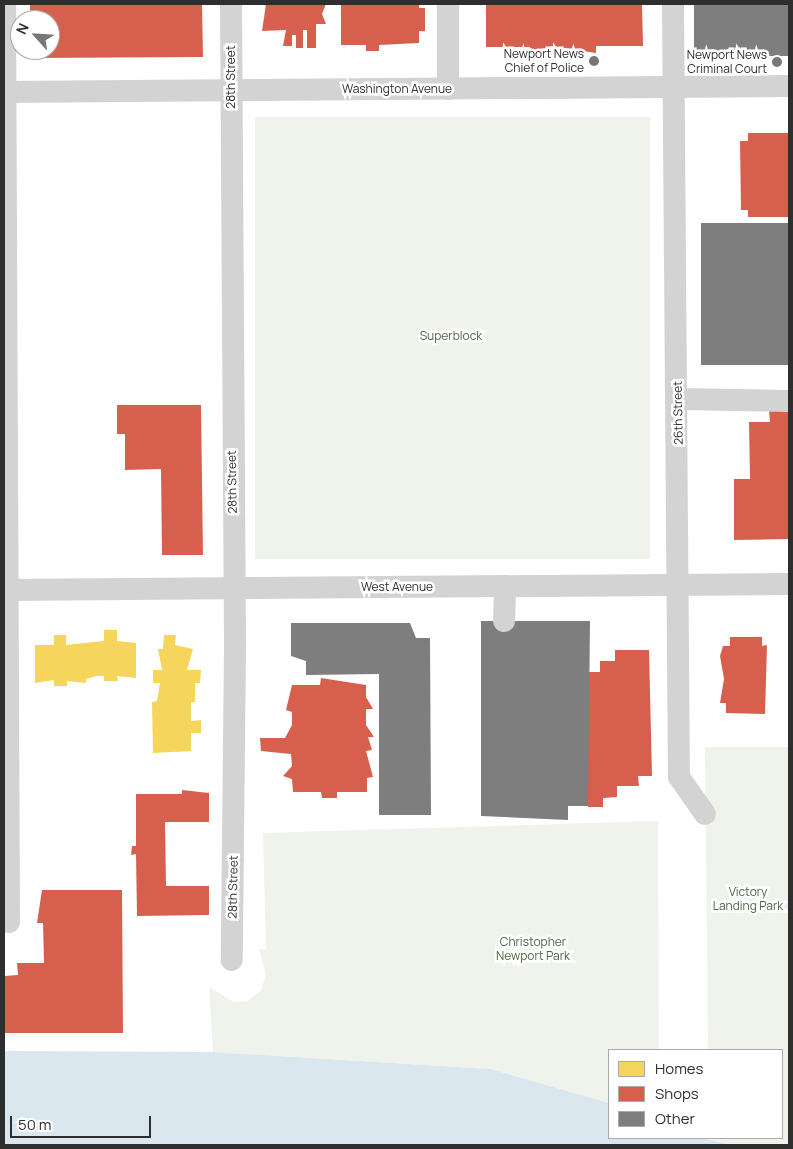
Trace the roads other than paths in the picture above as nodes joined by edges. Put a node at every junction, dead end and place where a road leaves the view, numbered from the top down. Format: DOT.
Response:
graph roads {
  1 [pos="5,4"];
  2 [pos="231,4"];
  3 [pos="448,4"];
  4 [pos="673,4"];
  5 [pos="789,86"];
  6 [pos="674,87"];
  7 [pos="448,89"];
  8 [pos="231,90"];
  9 [pos="5,92"];
  10 [pos="678,399"];
  11 [pos="789,401"];
  12 [pos="789,584"];
  13 [pos="680,585"];
  14 [pos="505,586"];
  15 [pos="234,588"];
  16 [pos="7,590"];
  17 [pos="504,621"];
  18 [pos="704,814"];
  19 [pos="9,922"];
  20 [pos="232,960"];
  1 -- 9 [label="street"];
  2 -- 8 [label="street, 28th Street"];
  3 -- 7 [label="street"];
  4 -- 6 [label="street, 26th Street"];
  5 -- 6 [label="street, Washington Avenue"];
  6 -- 7 [label="street, Washington Avenue"];
  6 -- 10 [label="street, 26th Street"];
  7 -- 8 [label="street, Washington Avenue"];
  8 -- 9 [label="street, Washington Avenue"];
  8 -- 15 [label="street, 28th Street"];
  9 -- 16 [label="street"];
  10 -- 11 [label="street"];
  10 -- 13 [label="street, 26th Street"];
  12 -- 13 [label="street, West Avenue"];
  13 -- 14 [label="street, West Avenue"];
  13 -- 18 [label="street, 26th Street"];
  14 -- 15 [label="street, West Avenue"];
  14 -- 17 [label="street"];
  15 -- 16 [label="street, West Avenue"];
  15 -- 20 [label="street, 28th Street"];
  16 -- 19 [label="street"];
}
